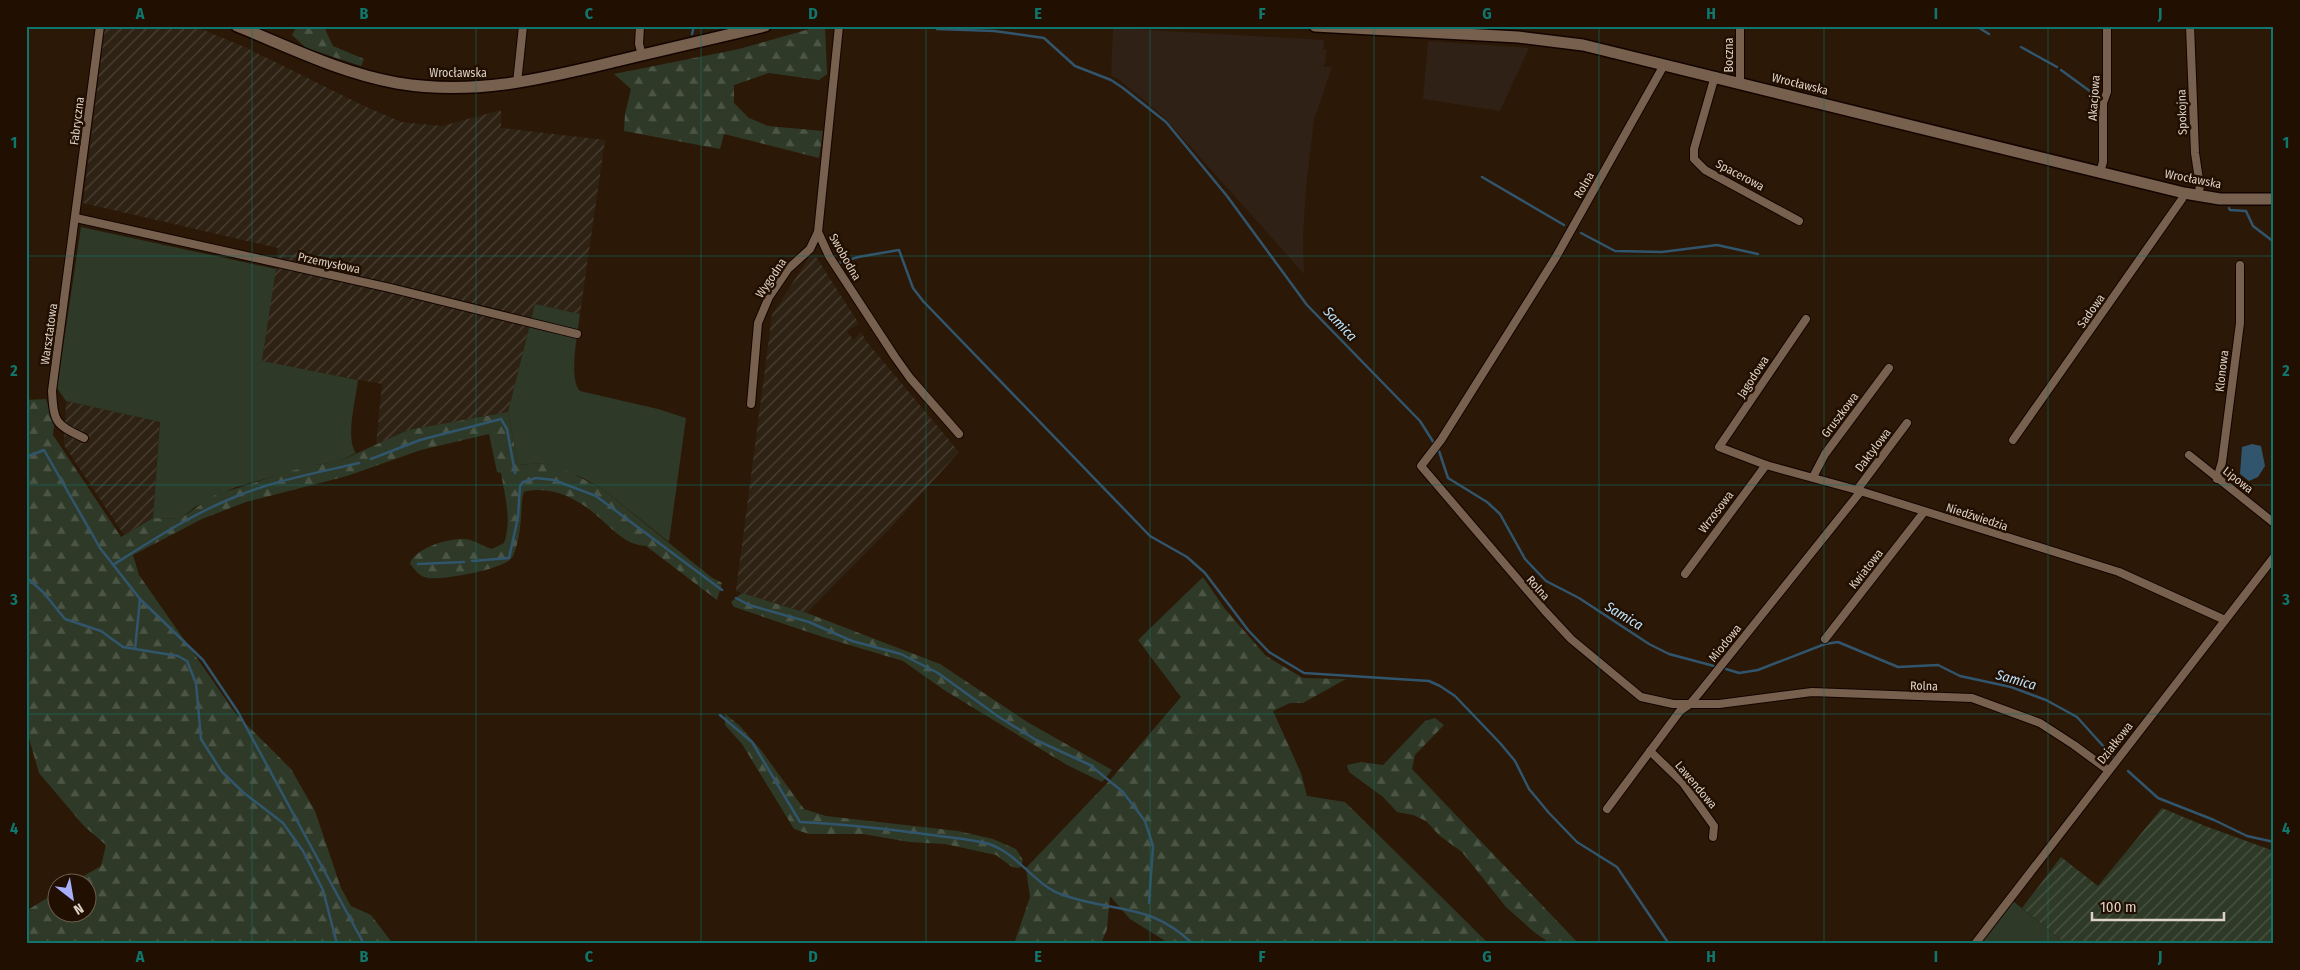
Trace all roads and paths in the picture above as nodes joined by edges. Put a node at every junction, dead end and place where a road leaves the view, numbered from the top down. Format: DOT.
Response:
graph roads {
  1 [pos="100,26"];
  2 [pos="237,26"];
  3 [pos="523,26"];
  4 [pos="640,26"];
  5 [pos="764,26"];
  6 [pos="839,26"];
  7 [pos="1314,26"];
  8 [pos="1740,26"];
  9 [pos="2107,26"];
  10 [pos="2190,26"];
  11 [pos="1385,27"];
  12 [pos="642,55"];
  13 [pos="1664,64"];
  14 [pos="1715,76"];
  15 [pos="517,83"];
  16 [pos="1740,83"];
  17 [pos="2100,172"];
  18 [pos="2184,193"];
  19 [pos="2198,196"];
  20 [pos="2274,199"];
  21 [pos="76,218"];
  22 [pos="1799,221"];
  23 [pos="818,232"];
  24 [pos="2240,265"];
  25 [pos="1806,319"];
  26 [pos="577,334"];
  27 [pos="1889,368"];
  28 [pos="751,404"];
  29 [pos="1907,423"];
  30 [pos="959,434"];
  31 [pos="84,438"];
  32 [pos="2013,440"];
  33 [pos="1719,448"];
  34 [pos="2189,455"];
  35 [pos="1766,465"];
  36 [pos="1813,477"];
  37 [pos="2218,479"];
  38 [pos="1859,491"];
  39 [pos="1924,512"];
  40 [pos="2274,523"];
  41 [pos="2274,557"];
  42 [pos="1685,574"];
  43 [pos="2225,620"];
  44 [pos="1825,639"];
  45 [pos="1690,704"];
  46 [pos="1650,751"];
  47 [pos="2108,770"];
  48 [pos="1607,809"];
  49 [pos="1713,838"];
  50 [pos="1975,944"];
  1 -- 21 [label="street, Fabryczna"];
  2 -- 15 [label="main road, Wrocławska"];
  3 -- 15 [label="street"];
  4 -- 12 [label="street"];
  5 -- 12 [label="main road, Wrocławska"];
  6 -- 23 [label="street, Swobodna"];
  7 -- 11 [label="main road, Wrocławska"];
  8 -- 16 [label="street, Boczna"];
  9 -- 17 [label="street, Akacjowa"];
  10 -- 19 [label="street, Spokojna"];
  11 -- 13 [label="main road, Wrocławska"];
  12 -- 15 [label="main road, Wrocławska"];
  13 -- 14 [label="main road, Wrocławska"];
  13 -- 45 [label="street, Rolna"];
  14 -- 16 [label="main road, Wrocławska"];
  14 -- 22 [label="street, Spacerowa"];
  16 -- 17 [label="main road, Wrocławska"];
  17 -- 18 [label="main road, Wrocławska"];
  18 -- 19 [label="main road, Wrocławska"];
  18 -- 32 [label="street, Sadowa"];
  19 -- 20 [label="main road, Wrocławska"];
  21 -- 26 [label="street, Przemysłowa"];
  21 -- 31 [label="street, Warsztatowa"];
  23 -- 28 [label="street, Wygodna"];
  23 -- 30 [label="street, Swobodna"];
  24 -- 37 [label="street, Klonowa"];
  25 -- 33 [label="street, Jagodowa"];
  27 -- 36 [label="street, Gruszkowa"];
  29 -- 38 [label="street, Daktylowa"];
  33 -- 35 [label="street, Niedźwiedzia"];
  34 -- 37 [label="street, Lipowa"];
  35 -- 36 [label="street, Niedźwiedzia"];
  35 -- 42 [label="street, Wrzosowa"];
  36 -- 38 [label="street, Niedźwiedzia"];
  37 -- 40 [label="street, Lipowa"];
  38 -- 39 [label="street, Niedźwiedzia"];
  38 -- 45 [label="street, Miodowa"];
  39 -- 43 [label="street, Niedźwiedzia"];
  39 -- 44 [label="street, Kwiatowa"];
  41 -- 43 [label="street, Działkowa"];
  43 -- 47 [label="street, Działkowa"];
  45 -- 46 [label="street, Miodowa"];
  45 -- 47 [label="street, Rolna"];
  46 -- 48 [label="street, Miodowa"];
  46 -- 49 [label="street, Lawendowa"];
  47 -- 50 [label="street, Działkowa"];
}
